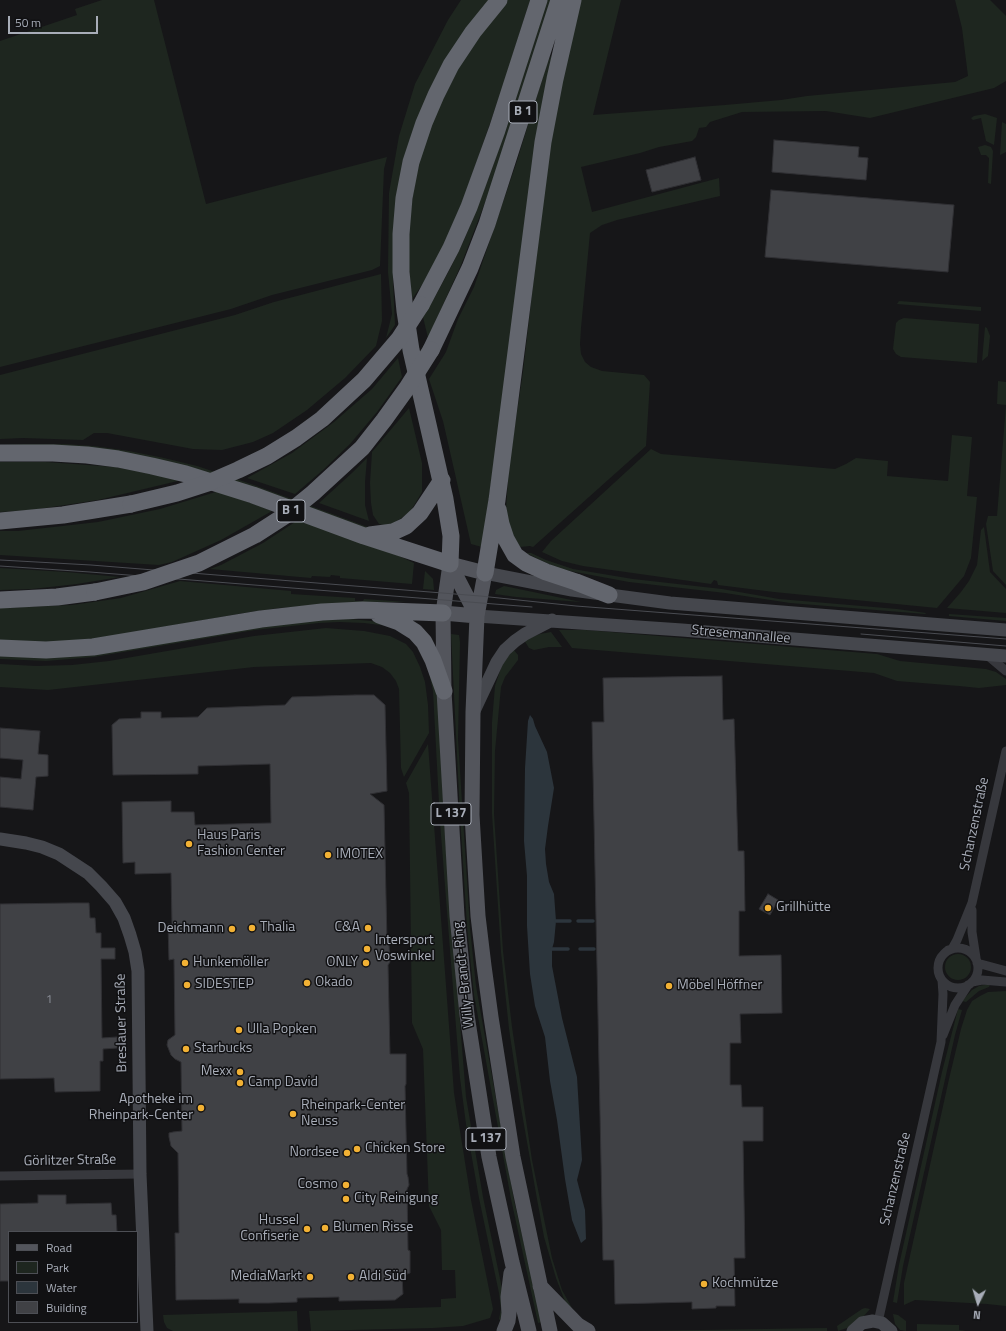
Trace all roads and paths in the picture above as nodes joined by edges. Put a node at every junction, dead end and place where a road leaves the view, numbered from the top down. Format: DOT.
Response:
graph roads {
  1 [pos="499,0"];
  2 [pos="539,0"];
  3 [pos="559,0"];
  4 [pos="573,0"];
  5 [pos="0,453"];
  6 [pos="442,480"];
  7 [pos="497,500"];
  8 [pos="0,521"];
  9 [pos="364,536"];
  10 [pos="450,564"];
  11 [pos="485,573"];
  12 [pos="462,588"];
  13 [pos="609,595"];
  14 [pos="0,600"];
  15 [pos="444,607"];
  16 [pos="363,610"];
  17 [pos="477,616"];
  18 [pos="552,620"];
  19 [pos="1006,630"];
  20 [pos="0,648"];
  21 [pos="987,655"];
  22 [pos="1005,656"];
  23 [pos="1006,671"];
  24 [pos="444,691"];
  25 [pos="473,712"];
  26 [pos="1006,751"];
  27 [pos="0,839"];
  28 [pos="972,903"];
  29 [pos="948,950"];
  30 [pos="976,961"];
  31 [pos="1006,972"];
  32 [pos="942,980"];
  33 [pos="1006,982"];
  34 [pos="970,984"];
  35 [pos="940,1042"];
  36 [pos="140,1174"];
  37 [pos="0,1176"];
  38 [pos="512,1262"];
  39 [pos="540,1286"];
  40 [pos="878,1322"];
  41 [pos="147,1331"];
  42 [pos="504,1331"];
  43 [pos="529,1331"];
  44 [pos="550,1331"];
  45 [pos="588,1331"];
  46 [pos="853,1331"];
  47 [pos="891,1331"];
  1 -- 6 [label="highway"];
  2 -- 8 [label="highway, B 1, bridge"];
  3 -- 14 [label="highway, B 1, bridge"];
  4 -- 7 [label="highway"];
  5 -- 9 [label="highway"];
  6 -- 9 [label="highway"];
  6 -- 10 [label="highway"];
  7 -- 11 [label="highway"];
  7 -- 13 [label="highway"];
  9 -- 10 [label="highway"];
  10 -- 11 [label="main road, Stresemannallee"];
  10 -- 12 [label="main road"];
  10 -- 15 [label="main road, L 137"];
  11 -- 12 [label="main road"];
  11 -- 13 [label="main road, Stresemannallee"];
  11 -- 17 [label="main road, L 137"];
  12 -- 15 [label="main road"];
  12 -- 17 [label="main road"];
  13 -- 19 [label="main road, Stresemannallee"];
  15 -- 16 [label="highway"];
  15 -- 17 [label="main road, Stresemannallee"];
  15 -- 24 [label="main road, Willy-Brandt-Ring / L 137"];
  16 -- 20 [label="highway"];
  16 -- 24 [label="highway"];
  17 -- 18 [label="main road, Stresemannallee"];
  17 -- 25 [label="main road, Willy-Brandt-Ring / L 137"];
  18 -- 21 [label="main road, Stresemannallee"];
  18 -- 25 [label="main road"];
  21 -- 22 [label="main road, Stresemannallee"];
  21 -- 23 [label="street"];
  24 -- 38 [label="main road, Willy-Brandt-Ring / L 137"];
  25 -- 39 [label="main road, Willy-Brandt-Ring / L 137"];
  26 -- 28 [label="street, Schanzenstraße"];
  27 -- 36 [label="main road, Breslauer Straße"];
  28 -- 29 [label="street, Schanzenstraße"];
  28 -- 30 [label="street, Schanzenstraße"];
  29 -- 30 [label="street"];
  29 -- 32 [label="street, Schanzenstraße"];
  30 -- 31 [label="street"];
  30 -- 34 [label="street, Schanzenstraße"];
  32 -- 34 [label="street"];
  32 -- 35 [label="street, Schanzenstraße"];
  33 -- 34 [label="street"];
  34 -- 35 [label="street, Schanzenstraße"];
  35 -- 40 [label="street, Schanzenstraße"];
  36 -- 37 [label="street, Görlitzer Straße"];
  36 -- 41 [label="main road, Breslauer Straße"];
  38 -- 42 [label="main road"];
  38 -- 43 [label="main road, Willy-Brandt-Ring / L 137"];
  39 -- 44 [label="main road, Willy-Brandt-Ring / L 137"];
  39 -- 45 [label="main road"];
  40 -- 46 [label="main road"];
  40 -- 47 [label="main road"];
}
